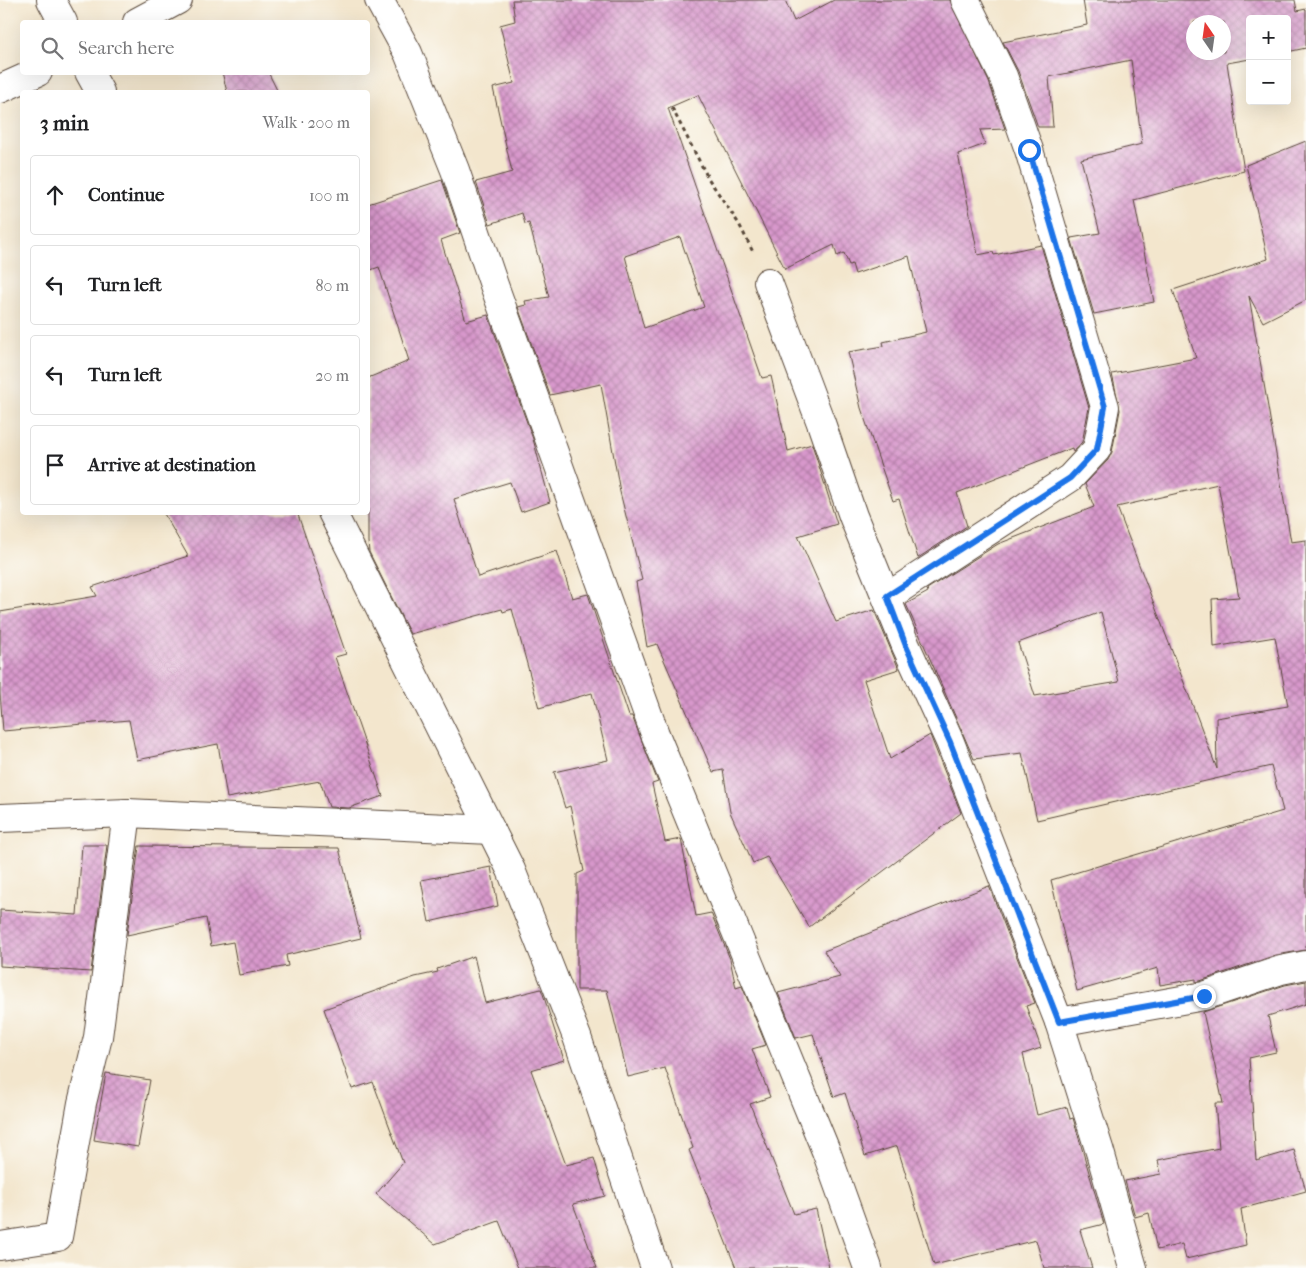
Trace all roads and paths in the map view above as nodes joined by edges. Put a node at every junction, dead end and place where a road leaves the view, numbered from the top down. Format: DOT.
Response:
graph roads {
  1 [pos="51,0"];
  2 [pos="178,0"];
  3 [pos="379,0"];
  4 [pos="965,0"];
  5 [pos="61,20"];
  6 [pos="141,20"];
  7 [pos="31,75"];
  8 [pos="91,75"];
  9 [pos="0,89"];
  10 [pos="99,90"];
  11 [pos="672,108"];
  12 [pos="768,282"];
  13 [pos="333,515"];
  14 [pos="887,596"];
  15 [pos="127,813"];
  16 [pos="0,818"];
  17 [pos="490,830"];
  18 [pos="1306,965"];
  19 [pos="1059,1022"];
  20 [pos="0,1246"];
  21 [pos="655,1268"];
  22 [pos="868,1268"];
  23 [pos="1133,1268"];
  1 -- 5 [label="street"];
  2 -- 6 [label="street"];
  3 -- 22 [label="street"];
  4 -- 14 [label="street"];
  7 -- 9 [label="street"];
  8 -- 10 [label="street"];
  11 -- 12 [label="path"];
  12 -- 14 [label="street"];
  13 -- 17 [label="street"];
  14 -- 19 [label="street"];
  15 -- 16 [label="street"];
  15 -- 17 [label="street"];
  15 -- 20 [label="street"];
  17 -- 21 [label="street"];
  18 -- 19 [label="street"];
  19 -- 23 [label="street"];
}
